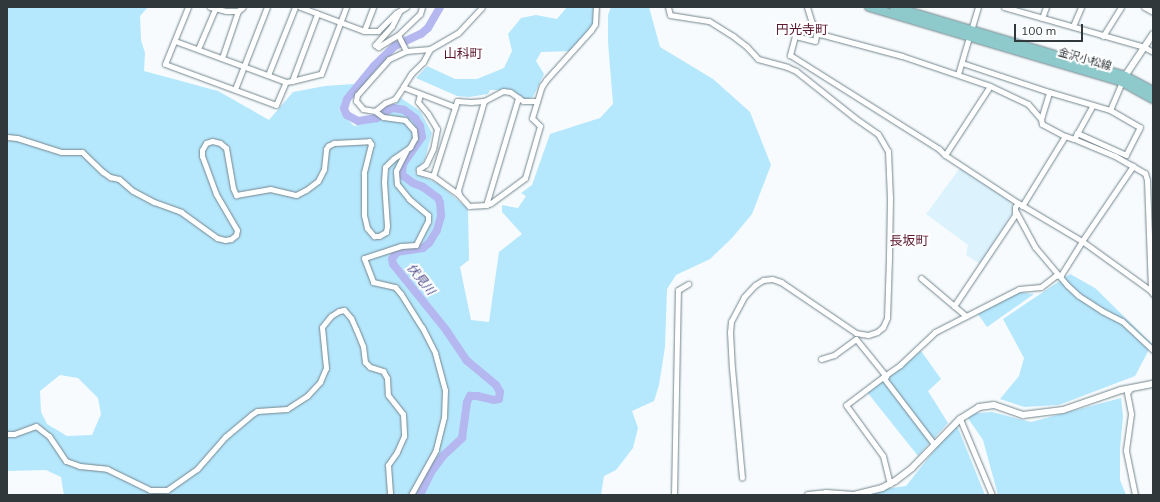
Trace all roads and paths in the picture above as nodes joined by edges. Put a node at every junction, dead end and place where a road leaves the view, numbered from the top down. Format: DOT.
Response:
graph roads {
  1 [pos="188,7"];
  2 [pos="267,7"];
  3 [pos="295,7"];
  4 [pos="300,7"];
  5 [pos="346,7"];
  6 [pos="373,7"];
  7 [pos="406,7"];
  8 [pos="422,7"];
  9 [pos="482,7"];
  10 [pos="596,7"];
  11 [pos="668,7"];
  12 [pos="807,7"];
  13 [pos="869,7"];
  14 [pos="894,7"];
  15 [pos="978,7"];
  16 [pos="1004,7"];
  17 [pos="1046,7"];
  18 [pos="1081,7"];
  19 [pos="1121,7"];
  20 [pos="1144,7"];
  21 [pos="212,8"];
  22 [pos="1012,8"];
  23 [pos="240,9"];
  24 [pos="400,12"];
  25 [pos="1153,12"];
  26 [pos="317,14"];
  27 [pos="1042,18"];
  28 [pos="340,23"];
  29 [pos="1073,26"];
  30 [pos="364,31"];
  31 [pos="818,31"];
  32 [pos="971,33"];
  33 [pos="1153,34"];
  34 [pos="1103,36"];
  35 [pos="399,37"];
  36 [pos="174,41"];
  37 [pos="1144,47"];
  38 [pos="198,49"];
  39 [pos="405,49"];
  40 [pos="430,49"];
  41 [pos="1153,52"];
  42 [pos="222,58"];
  43 [pos="962,63"];
  44 [pos="244,67"];
  45 [pos="958,74"];
  46 [pos="268,75"];
  47 [pos="1123,79"];
  48 [pos="289,81"];
  49 [pos="990,86"];
  50 [pos="403,87"];
  51 [pos="235,89"];
  52 [pos="1153,91"];
  53 [pos="1049,92"];
  54 [pos="420,94"];
  55 [pos="518,98"];
  56 [pos="1153,99"];
  57 [pos="484,101"];
  58 [pos="537,101"];
  59 [pos="1093,105"];
  60 [pos="455,107"];
  61 [pos="1110,110"];
  62 [pos="376,112"];
  63 [pos="1041,119"];
  64 [pos="1078,132"];
  65 [pos="1065,136"];
  66 [pos="7,137"];
  67 [pos="1074,139"];
  68 [pos="406,151"];
  69 [pos="945,155"];
  70 [pos="1133,166"];
  71 [pos="433,176"];
  72 [pos="459,195"];
  73 [pos="1020,204"];
  74 [pos="486,205"];
  75 [pos="1015,210"];
  76 [pos="1151,210"];
  77 [pos="1082,241"];
  78 [pos="1059,275"];
  79 [pos="921,278"];
  80 [pos="688,284"];
  81 [pos="1152,292"];
  82 [pos="954,306"];
  83 [pos="966,316"];
  84 [pos="1153,350"];
  85 [pos="821,360"];
  86 [pos="884,376"];
  87 [pos="1153,384"];
  88 [pos="1131,388"];
  89 [pos="960,419"];
  90 [pos="7,434"];
  91 [pos="934,444"];
  92 [pos="742,478"];
  93 [pos="890,484"];
  94 [pos="390,495"];
  95 [pos="412,495"];
  96 [pos="674,495"];
  97 [pos="808,495"];
  98 [pos="854,495"];
  99 [pos="992,495"];
  100 [pos="1135,495"];
  1 -- 36 [label="street"];
  2 -- 44 [label="street"];
  3 -- 46 [label="street"];
  4 -- 26 [label="street"];
  5 -- 28 [label="street"];
  6 -- 30 [label="street"];
  7 -- 24 [label="street"];
  8 -- 35 [label="street"];
  9 -- 40 [label="street"];
  10 -- 58 [label="street"];
  11 -- 92 [label="street"];
  12 -- 31 [label="street"];
  13 -- 32 [label="main road, 金沢小松線"];
  14 -- 32 [label="main road, 金沢小松線"];
  15 -- 32 [label="street"];
  16 -- 22 [label="street"];
  17 -- 27 [label="street"];
  18 -- 29 [label="street"];
  19 -- 34 [label="street"];
  20 -- 25 [label="street"];
  21 -- 23 [label="street"];
  21 -- 38 [label="street"];
  22 -- 27 [label="street"];
  23 -- 42 [label="street"];
  24 -- 30 [label="street"];
  24 -- 35 [label="street"];
  26 -- 28 [label="street"];
  26 -- 48 [label="street"];
  27 -- 29 [label="street"];
  28 -- 30 [label="street"];
  28 -- 48 [label="street"];
  29 -- 34 [label="street"];
  31 -- 45 [label="street"];
  31 -- 69 [label="street"];
  32 -- 43 [label="street"];
  32 -- 47 [label="main road, 金沢小松線"];
  33 -- 37 [label="street"];
  34 -- 37 [label="street"];
  35 -- 39 [label="street"];
  36 -- 38 [label="street"];
  36 -- 51 [label="street"];
  37 -- 41 [label="street"];
  37 -- 47 [label="street"];
  38 -- 42 [label="street"];
  39 -- 40 [label="street"];
  39 -- 62 [label="street"];
  40 -- 50 [label="street"];
  42 -- 44 [label="street"];
  43 -- 45 [label="street"];
  43 -- 53 [label="street"];
  44 -- 46 [label="street"];
  44 -- 51 [label="street"];
  45 -- 49 [label="street"];
  46 -- 48 [label="street"];
  47 -- 52 [label="main road, 金沢小松線"];
  47 -- 56 [label="main road, 金沢小松線"];
  47 -- 61 [label="street"];
  48 -- 51 [label="street"];
  49 -- 63 [label="street"];
  49 -- 69 [label="street"];
  50 -- 54 [label="street"];
  50 -- 62 [label="street"];
  53 -- 59 [label="street"];
  53 -- 63 [label="street"];
  54 -- 60 [label="street"];
  54 -- 71 [label="street"];
  55 -- 57 [label="street"];
  55 -- 58 [label="street"];
  55 -- 74 [label="street"];
  57 -- 60 [label="street"];
  57 -- 72 [label="street"];
  58 -- 74 [label="street"];
  59 -- 61 [label="street"];
  59 -- 64 [label="street"];
  60 -- 71 [label="street"];
  61 -- 64 [label="street"];
  62 -- 68 [label="street"];
  63 -- 65 [label="street"];
  64 -- 67 [label="street"];
  65 -- 67 [label="street"];
  65 -- 73 [label="street"];
  66 -- 68 [label="street"];
  67 -- 70 [label="street"];
  68 -- 95 [label="street"];
  69 -- 73 [label="street"];
  70 -- 76 [label="street"];
  70 -- 77 [label="street"];
  71 -- 72 [label="street"];
  72 -- 74 [label="street"];
  73 -- 75 [label="street"];
  73 -- 77 [label="street"];
  75 -- 78 [label="street"];
  75 -- 82 [label="street"];
  76 -- 81 [label="street"];
  77 -- 78 [label="street"];
  77 -- 81 [label="street"];
  78 -- 83 [label="street"];
  78 -- 84 [label="street"];
  79 -- 82 [label="street"];
  80 -- 96 [label="street"];
  82 -- 83 [label="street"];
  83 -- 86 [label="street"];
  85 -- 86 [label="street"];
  86 -- 91 [label="street"];
  86 -- 93 [label="street"];
  87 -- 88 [label="street"];
  88 -- 89 [label="street"];
  88 -- 100 [label="street"];
  89 -- 91 [label="street"];
  89 -- 99 [label="street"];
  90 -- 94 [label="street"];
  91 -- 93 [label="street"];
  93 -- 98 [label="street"];
  97 -- 98 [label="street"];
}
